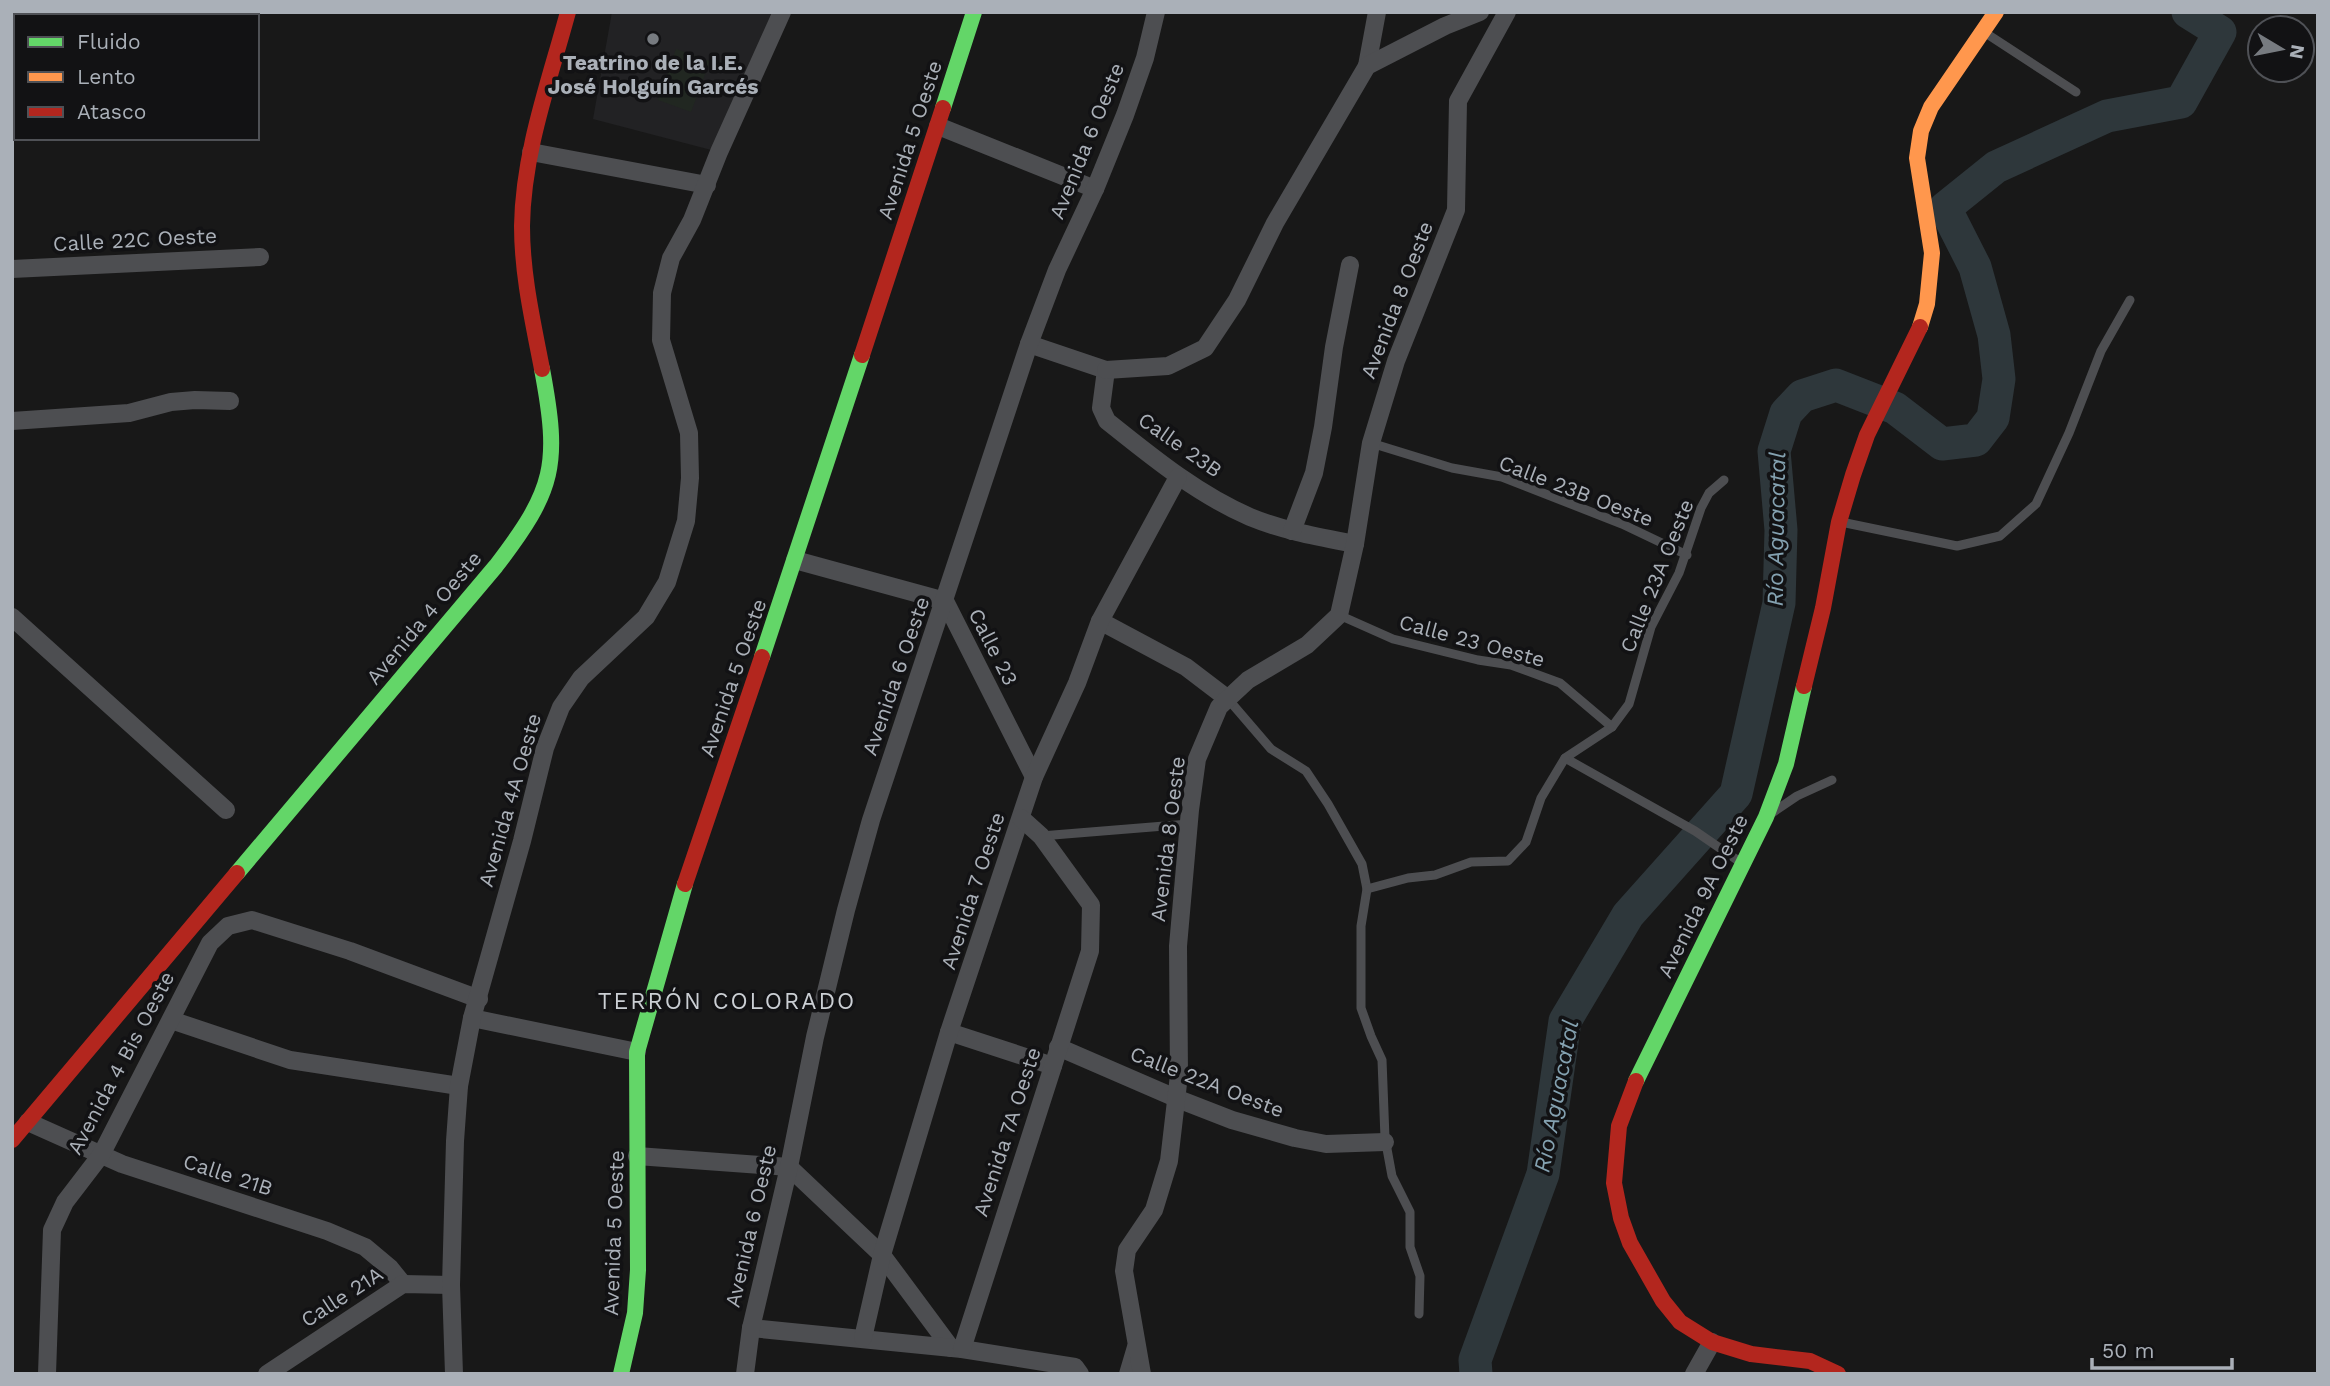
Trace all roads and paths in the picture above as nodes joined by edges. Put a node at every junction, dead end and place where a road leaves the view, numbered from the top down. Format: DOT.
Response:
graph roads {
  1 [pos="568,12"];
  2 [pos="782,12"];
  3 [pos="974,12"];
  4 [pos="1156,12"];
  5 [pos="1377,12"];
  6 [pos="1480,12"];
  7 [pos="1507,12"];
  8 [pos="1996,12"];
  9 [pos="1982,31"];
  10 [pos="1367,66"];
  11 [pos="2076,92"];
  12 [pos="938,126"];
  13 [pos="531,152"];
  14 [pos="707,185"];
  15 [pos="1095,189"];
  16 [pos="260,257"];
  17 [pos="1350,265"];
  18 [pos="12,269"];
  19 [pos="2130,300"];
  20 [pos="1029,344"];
  21 [pos="1106,370"];
  22 [pos="230,401"];
  23 [pos="12,422"];
  24 [pos="1370,443"];
  25 [pos="1178,478"];
  26 [pos="1724,480"];
  27 [pos="1839,522"];
  28 [pos="1292,531"];
  29 [pos="1354,544"];
  30 [pos="1686,555"];
  31 [pos="795,560"];
  32 [pos="945,601"];
  33 [pos="1339,615"];
  34 [pos="12,617"];
  35 [pos="1100,621"];
  36 [pos="1228,699"];
  37 [pos="1612,727"];
  38 [pos="1564,758"];
  39 [pos="1034,777"];
  40 [pos="1832,780"];
  41 [pos="226,810"];
  42 [pos="1766,817"];
  43 [pos="1021,818"];
  44 [pos="1189,824"];
  45 [pos="1041,835"];
  46 [pos="1740,862"];
  47 [pos="1367,889"];
  48 [pos="479,999"];
  49 [pos="472,1018"];
  50 [pos="171,1020"];
  51 [pos="949,1032"];
  52 [pos="1058,1047"];
  53 [pos="637,1052"];
  54 [pos="1053,1066"];
  55 [pos="459,1086"];
  56 [pos="1178,1100"];
  57 [pos="28,1122"];
  58 [pos="12,1140"];
  59 [pos="1385,1142"];
  60 [pos="101,1155"];
  61 [pos="637,1156"];
  62 [pos="789,1167"];
  63 [pos="882,1255"];
  64 [pos="403,1284"];
  65 [pos="451,1285"];
  66 [pos="1419,1314"];
  67 [pos="751,1328"];
  68 [pos="863,1338"];
  69 [pos="1712,1342"];
  70 [pos="1138,1343"];
  71 [pos="956,1348"];
  72 [pos="47,1374"];
  73 [pos="267,1374"];
  74 [pos="454,1374"];
  75 [pos="621,1374"];
  76 [pos="745,1374"];
  77 [pos="1080,1374"];
  78 [pos="1128,1374"];
  79 [pos="1142,1374"];
  80 [pos="1694,1374"];
  81 [pos="1839,1374"];
  1 -- 13 [label="street, Avenida 4 Oeste"];
  2 -- 14 [label="street, Avenida 4A Oeste"];
  3 -- 12 [label="street, Avenida 5 Oeste"];
  4 -- 15 [label="street, Avenida 6 Oeste"];
  5 -- 10 [label="street"];
  6 -- 10 [label="street"];
  7 -- 24 [label="street, Avenida 8 Oeste"];
  8 -- 9 [label="street, Avenida 9A Oeste"];
  9 -- 11 [label="lane"];
  9 -- 27 [label="street, Avenida 9A Oeste"];
  10 -- 21 [label="street"];
  12 -- 15 [label="street"];
  12 -- 31 [label="street, Avenida 5 Oeste"];
  13 -- 14 [label="street"];
  13 -- 57 [label="street, Avenida 4 Oeste"];
  14 -- 48 [label="street, Avenida 4A Oeste"];
  15 -- 20 [label="street, Avenida 6 Oeste"];
  16 -- 18 [label="street, Calle 22C Oeste"];
  17 -- 28 [label="street"];
  19 -- 27 [label="lane"];
  20 -- 21 [label="street"];
  20 -- 32 [label="street, Avenida 6 Oeste"];
  21 -- 25 [label="street, Calle 23B"];
  22 -- 23 [label="street"];
  24 -- 29 [label="street, Avenida 8 Oeste"];
  24 -- 30 [label="lane, Calle 23B Oeste"];
  25 -- 28 [label="street, Calle 23B"];
  25 -- 35 [label="street, Avenida 7 Oeste"];
  26 -- 30 [label="lane, Calle 23A Oeste"];
  27 -- 42 [label="street, Avenida 9A Oeste"];
  28 -- 29 [label="street, Calle 23B"];
  29 -- 33 [label="street, Avenida 8 Oeste"];
  30 -- 37 [label="lane, Calle 23A Oeste"];
  31 -- 32 [label="street, Calle 23"];
  31 -- 53 [label="street, Avenida 5 Oeste"];
  32 -- 39 [label="street, Calle 23"];
  32 -- 62 [label="street, Avenida 6 Oeste"];
  33 -- 36 [label="street, Avenida 8 Oeste"];
  33 -- 37 [label="lane, Calle 23 Oeste"];
  34 -- 41 [label="street"];
  35 -- 36 [label="street"];
  35 -- 39 [label="street, Avenida 7 Oeste"];
  36 -- 44 [label="street, Avenida 8 Oeste"];
  36 -- 47 [label="lane"];
  37 -- 38 [label="lane"];
  38 -- 46 [label="lane"];
  38 -- 47 [label="lane"];
  39 -- 43 [label="street, Avenida 7 Oeste"];
  40 -- 42 [label="lane"];
  42 -- 46 [label="street, Avenida 9A Oeste"];
  43 -- 45 [label="street"];
  43 -- 51 [label="street, Avenida 7 Oeste"];
  44 -- 45 [label="lane"];
  44 -- 56 [label="street, Avenida 8 Oeste"];
  45 -- 52 [label="street, Avenida 7A Oeste"];
  46 -- 69 [label="street, Avenida 9A Oeste"];
  47 -- 59 [label="lane"];
  48 -- 49 [label="street, Avenida 4A Oeste"];
  48 -- 50 [label="street, Avenida 4 Bis Oeste"];
  49 -- 53 [label="street"];
  49 -- 55 [label="street, Avenida 4A Oeste"];
  50 -- 55 [label="street"];
  50 -- 60 [label="street, Avenida 4 Bis Oeste"];
  51 -- 54 [label="street"];
  51 -- 63 [label="street, Avenida 7 Oeste"];
  52 -- 54 [label="street, Avenida 7A Oeste"];
  52 -- 56 [label="street, Calle 22A Oeste"];
  53 -- 61 [label="street, Avenida 5 Oeste"];
  54 -- 71 [label="street, Avenida 7A Oeste"];
  55 -- 65 [label="street, Avenida 4A Oeste"];
  56 -- 59 [label="street, Calle 22A Oeste"];
  56 -- 70 [label="street, Avenida 8 Oeste"];
  57 -- 58 [label="street, Avenida 4 Oeste"];
  57 -- 60 [label="street, Calle 21B"];
  59 -- 66 [label="lane"];
  60 -- 64 [label="street, Calle 21B"];
  60 -- 72 [label="street, Avenida 4 Bis Oeste"];
  61 -- 62 [label="street"];
  61 -- 75 [label="street, Avenida 5 Oeste"];
  62 -- 63 [label="street"];
  62 -- 67 [label="street, Avenida 6 Oeste"];
  63 -- 68 [label="street, Avenida 7 Oeste"];
  63 -- 71 [label="street"];
  64 -- 65 [label="street, Calle 21A"];
  64 -- 73 [label="street, Calle 21A"];
  65 -- 74 [label="street, Avenida 4A Oeste"];
  67 -- 68 [label="street"];
  67 -- 76 [label="street, Avenida 6 Oeste"];
  68 -- 71 [label="street"];
  69 -- 80 [label="street"];
  69 -- 81 [label="street, Avenida 9A Oeste"];
  70 -- 78 [label="street, Avenida 8 Oeste"];
  70 -- 79 [label="street"];
  71 -- 77 [label="street"];
}
